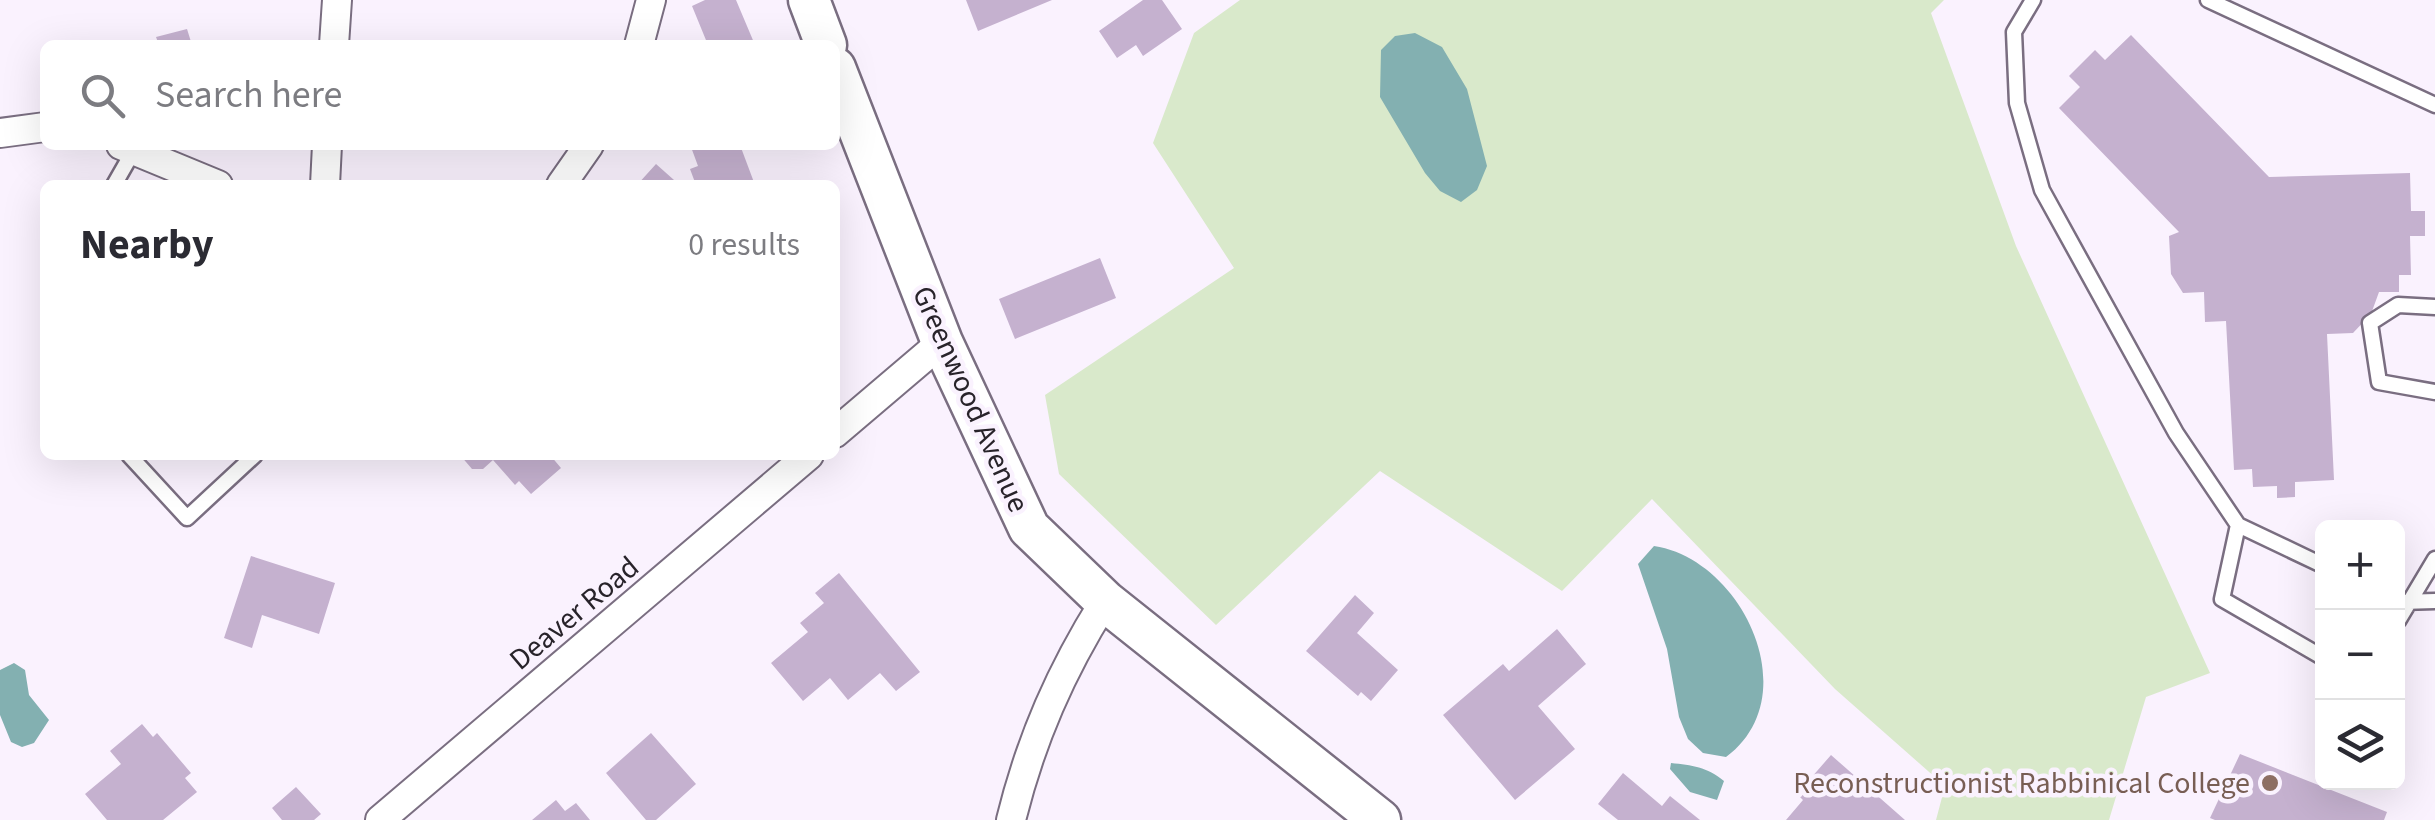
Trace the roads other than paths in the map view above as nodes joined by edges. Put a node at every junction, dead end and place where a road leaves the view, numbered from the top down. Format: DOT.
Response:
graph roads {
  1 [pos="337,0"];
  2 [pos="651,0"];
  3 [pos="809,0"];
  4 [pos="2033,0"];
  5 [pos="2208,0"];
  6 [pos="334,40"];
  7 [pos="640,40"];
  8 [pos="824,40"];
  9 [pos="840,81"];
  10 [pos="2435,105"];
  11 [pos="40,128"];
  12 [pos="0,133"];
  13 [pos="126,150"];
  14 [pos="134,150"];
  15 [pos="326,150"];
  16 [pos="586,150"];
  17 [pos="116,180"];
  18 [pos="206,180"];
  19 [pos="325,180"];
  20 [pos="564,180"];
  21 [pos="2435,307"];
  22 [pos="942,342"];
  23 [pos="2435,392"];
  24 [pos="840,429"];
  25 [pos="134,460"];
  26 [pos="250,460"];
  27 [pos="803,460"];
  28 [pos="2238,525"];
  29 [pos="2435,559"];
  30 [pos="2315,562"];
  31 [pos="2405,598"];
  32 [pos="1105,601"];
  33 [pos="2435,601"];
  34 [pos="2405,602"];
  35 [pos="2315,653"];
  36 [pos="380,820"];
  37 [pos="1011,820"];
  38 [pos="1380,820"];
  1 -- 6 [label="street"];
  2 -- 7 [label="street"];
  3 -- 8 [label="main road"];
  4 -- 28 [label="lane"];
  5 -- 10 [label="lane"];
  9 -- 22 [label="main road, Greenwood Avenue"];
  11 -- 12 [label="street"];
  13 -- 17 [label="lane"];
  14 -- 18 [label="street"];
  15 -- 19 [label="street"];
  16 -- 20 [label="street"];
  21 -- 23 [label="lane"];
  22 -- 24 [label="street"];
  22 -- 32 [label="main road, Greenwood Avenue"];
  25 -- 26 [label="lane"];
  27 -- 36 [label="street, Deaver Road"];
  28 -- 30 [label="lane"];
  28 -- 35 [label="lane"];
  29 -- 31 [label="lane"];
  32 -- 37 [label="street"];
  32 -- 38 [label="main road, Greenwood Avenue"];
  33 -- 34 [label="lane"];
}
